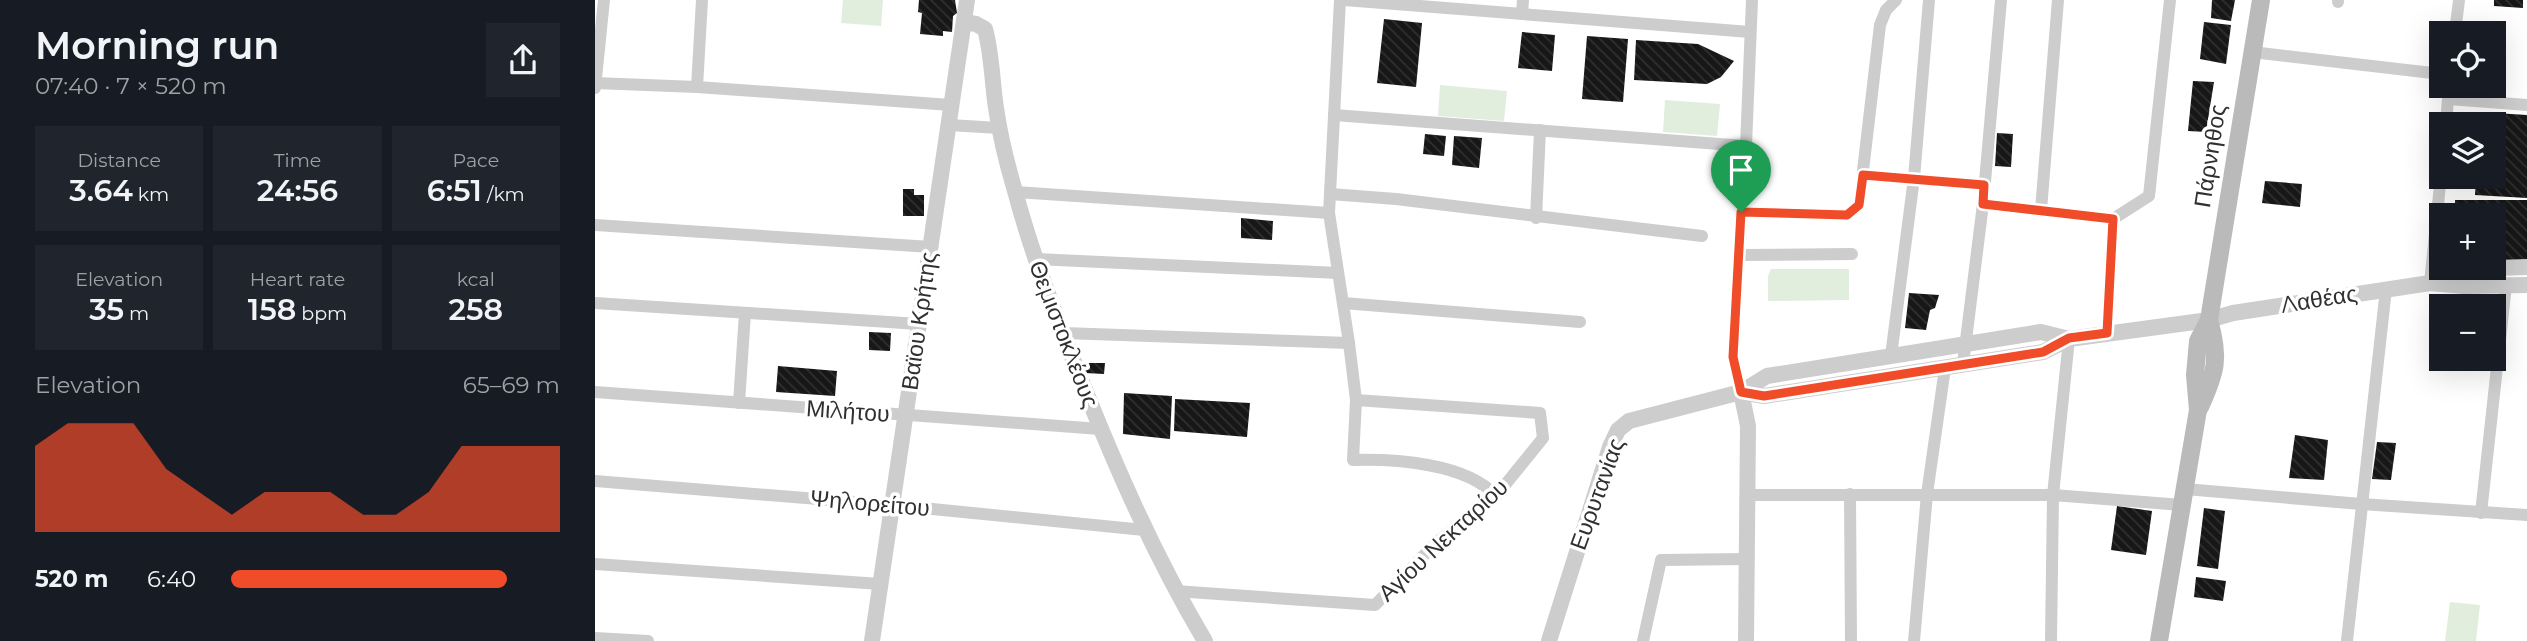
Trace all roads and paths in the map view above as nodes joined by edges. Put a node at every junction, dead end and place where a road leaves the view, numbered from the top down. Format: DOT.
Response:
graph roads {
  1 [pos="604,0"];
  2 [pos="702,0"];
  3 [pos="967,0"];
  4 [pos="1342,0"];
  5 [pos="1523,0"];
  6 [pos="1752,0"];
  7 [pos="1896,0"];
  8 [pos="1929,0"];
  9 [pos="2001,0"];
  10 [pos="2059,0"];
  11 [pos="2170,0"];
  12 [pos="2261,0"];
  13 [pos="2459,0"];
  14 [pos="1522,14"];
  15 [pos="2456,21"];
  16 [pos="964,22"];
  17 [pos="1750,32"];
  18 [pos="598,36"];
  19 [pos="2252,52"];
  20 [pos="2429,73"];
  21 [pos="595,85"];
  22 [pos="697,87"];
  23 [pos="2449,99"];
  24 [pos="2527,104"];
  25 [pos="951,105"];
  26 [pos="2447,112"];
  27 [pos="1333,115"];
  28 [pos="949,125"];
  29 [pos="999,128"];
  30 [pos="1540,130"];
  31 [pos="1746,146"];
  32 [pos="1863,175"];
  33 [pos="1914,178"];
  34 [pos="1984,185"];
  35 [pos="2440,189"];
  36 [pos="1015,192"];
  37 [pos="1330,194"];
  38 [pos="1983,204"];
  39 [pos="2041,210"];
  40 [pos="1741,212"];
  41 [pos="1329,213"];
  42 [pos="1536,218"];
  43 [pos="2113,219"];
  44 [pos="595,225"];
  45 [pos="1702,236"];
  46 [pos="930,247"];
  47 [pos="1852,254"];
  48 [pos="1740,255"];
  49 [pos="1036,259"];
  50 [pos="2527,267"];
  51 [pos="2506,268"];
  52 [pos="1338,272"];
  53 [pos="2437,280"];
  54 [pos="2431,283"];
  55 [pos="2506,285"];
  56 [pos="2527,285"];
  57 [pos="2386,289"];
  58 [pos="595,303"];
  59 [pos="1343,303"];
  60 [pos="745,313"];
  61 [pos="2209,320"];
  62 [pos="1580,322"];
  63 [pos="919,324"];
  64 [pos="1063,333"];
  65 [pos="2107,333"];
  66 [pos="2069,338"];
  67 [pos="1349,343"];
  68 [pos="1965,344"];
  69 [pos="1891,356"];
  70 [pos="1963,365"];
  71 [pos="1945,368"];
  72 [pos="595,392"];
  73 [pos="1741,392"];
  74 [pos="1356,400"];
  75 [pos="739,403"];
  76 [pos="905,415"];
  77 [pos="1100,429"];
  78 [pos="595,481"];
  79 [pos="1850,494"];
  80 [pos="1927,494"];
  81 [pos="1747,495"];
  82 [pos="2053,495"];
  83 [pos="1496,496"];
  84 [pos="2184,497"];
  85 [pos="2361,504"];
  86 [pos="892,505"];
  87 [pos="2481,513"];
  88 [pos="2527,515"];
  89 [pos="1144,530"];
  90 [pos="1746,559"];
  91 [pos="595,564"];
  92 [pos="880,584"];
  93 [pos="1175,591"];
  94 [pos="595,638"];
  95 [pos="648,641"];
  96 [pos="872,641"];
  97 [pos="1205,641"];
  98 [pos="1549,641"];
  99 [pos="1643,641"];
  100 [pos="1746,641"];
  101 [pos="1851,641"];
  102 [pos="1914,641"];
  103 [pos="2051,641"];
  104 [pos="2159,641"];
  105 [pos="2347,641"];
  1 -- 18 [label="street"];
  2 -- 22 [label="street"];
  3 -- 16 [label="street, Βαϊου Κρήτης"];
  4 -- 14 [label="street"];
  4 -- 27 [label="street"];
  5 -- 14 [label="street"];
  6 -- 17 [label="street"];
  7 -- 32 [label="street"];
  8 -- 33 [label="street"];
  9 -- 34 [label="street"];
  10 -- 39 [label="street"];
  11 -- 43 [label="street"];
  12 -- 19 [label="main road, Πάρνηθος"];
  13 -- 15 [label="street"];
  14 -- 17 [label="street"];
  16 -- 25 [label="street, Βαϊου Κρήτης"];
  16 -- 29 [label="street, Θεμιστοκλέους"];
  17 -- 31 [label="street"];
  18 -- 21 [label="street"];
  19 -- 20 [label="street"];
  19 -- 61 [label="main road, Πάρνηθος"];
  21 -- 22 [label="street"];
  22 -- 25 [label="street"];
  23 -- 24 [label="street"];
  23 -- 26 [label="street"];
  25 -- 28 [label="street, Βαϊου Κρήτης"];
  27 -- 30 [label="street"];
  27 -- 37 [label="street"];
  28 -- 29 [label="street"];
  28 -- 46 [label="street, Βαϊου Κρήτης"];
  29 -- 36 [label="street, Θεμιστοκλέους"];
  30 -- 31 [label="street"];
  30 -- 42 [label="street"];
  31 -- 40 [label="street"];
  32 -- 33 [label="street"];
  32 -- 40 [label="street"];
  33 -- 34 [label="street"];
  33 -- 69 [label="street"];
  34 -- 38 [label="street"];
  35 -- 54 [label="street"];
  36 -- 41 [label="street"];
  36 -- 49 [label="street, Θεμιστοκλέους"];
  37 -- 41 [label="street"];
  37 -- 42 [label="street"];
  38 -- 39 [label="street"];
  38 -- 68 [label="street"];
  39 -- 43 [label="street"];
  40 -- 48 [label="street"];
  41 -- 52 [label="street"];
  42 -- 45 [label="street"];
  43 -- 65 [label="street"];
  44 -- 46 [label="street"];
  46 -- 63 [label="street, Βαϊου Κρήτης"];
  47 -- 48 [label="street"];
  48 -- 73 [label="street"];
  49 -- 52 [label="street"];
  49 -- 64 [label="street, Θεμιστοκλέους"];
  50 -- 51 [label="street"];
  52 -- 59 [label="street"];
  53 -- 54 [label="street, Λαθέας"];
  54 -- 55 [label="street, Λαθέας"];
  54 -- 57 [label="street, Λαθέας"];
  55 -- 56 [label="street, Λαθέας"];
  55 -- 87 [label="street"];
  57 -- 61 [label="street, Λαθέας"];
  57 -- 85 [label="street"];
  58 -- 60 [label="street"];
  59 -- 62 [label="street"];
  59 -- 67 [label="street"];
  60 -- 63 [label="street"];
  60 -- 75 [label="street"];
  61 -- 65 [label="street, Λαθέας"];
  61 -- 84 [label="main road, Πάρνηθος"];
  63 -- 76 [label="street, Βαϊου Κρήτης"];
  64 -- 67 [label="street"];
  64 -- 77 [label="street, Θεμιστοκλέους"];
  65 -- 66 [label="street, Λαθέας"];
  66 -- 68 [label="street"];
  66 -- 70 [label="street"];
  66 -- 82 [label="street"];
  67 -- 74 [label="street"];
  68 -- 69 [label="street"];
  68 -- 70 [label="street"];
  69 -- 73 [label="street"];
  70 -- 71 [label="street"];
  71 -- 73 [label="street"];
  71 -- 80 [label="street"];
  72 -- 75 [label="street, Μιλήτου"];
  73 -- 81 [label="street"];
  73 -- 98 [label="street, Ευρυτανίας"];
  74 -- 83 [label="street"];
  74 -- 83 [label="street, Αγίου Νεκταρίου"];
  75 -- 76 [label="street, Μιλήτου"];
  76 -- 77 [label="street, Μιλήτου"];
  76 -- 86 [label="street, Βαϊου Κρήτης"];
  77 -- 89 [label="street, Θεμιστοκλέους"];
  78 -- 86 [label="street, Ψηλορείτου"];
  79 -- 80 [label="street"];
  79 -- 81 [label="street"];
  79 -- 101 [label="street"];
  80 -- 82 [label="street"];
  80 -- 102 [label="street"];
  81 -- 90 [label="street"];
  82 -- 84 [label="street"];
  82 -- 103 [label="street"];
  83 -- 93 [label="street, Αγίου Νεκταρίου"];
  84 -- 85 [label="street"];
  84 -- 104 [label="main road, Πάρνηθος"];
  85 -- 87 [label="street"];
  85 -- 105 [label="street"];
  86 -- 89 [label="street, Ψηλορείτου"];
  86 -- 92 [label="street, Βαϊου Κρήτης"];
  87 -- 88 [label="street"];
  89 -- 93 [label="street, Θεμιστοκλέους"];
  90 -- 99 [label="street"];
  90 -- 100 [label="street"];
  91 -- 92 [label="street"];
  92 -- 96 [label="street, Βαϊου Κρήτης"];
  93 -- 97 [label="street, Θεμιστοκλέους"];
  94 -- 95 [label="street"];
}
